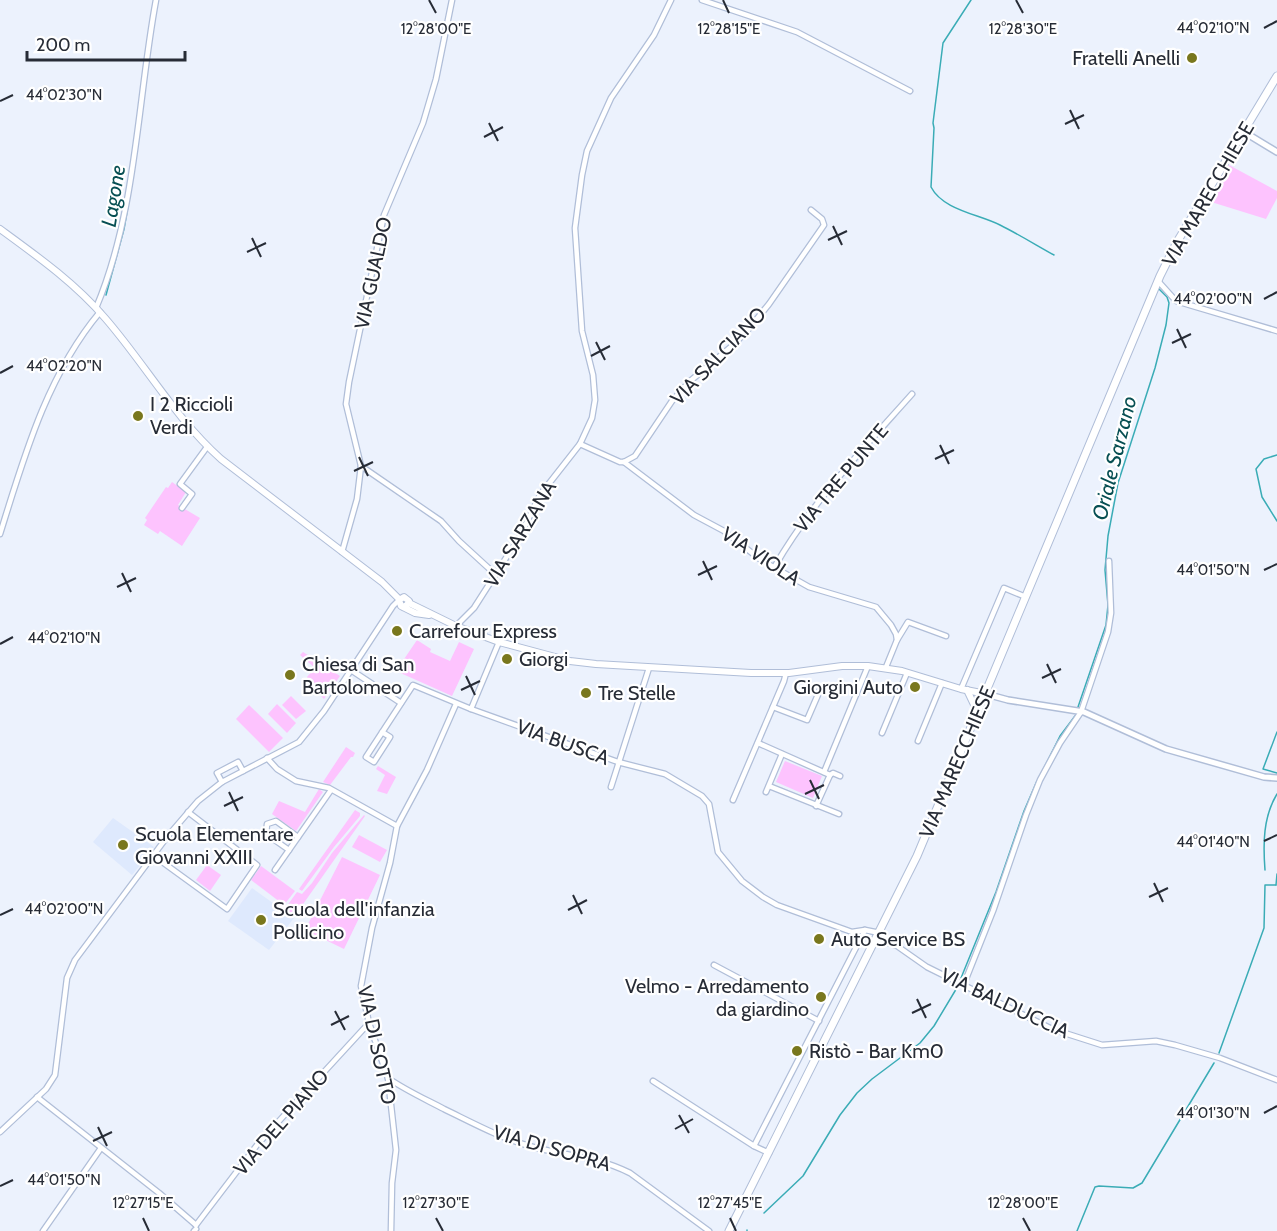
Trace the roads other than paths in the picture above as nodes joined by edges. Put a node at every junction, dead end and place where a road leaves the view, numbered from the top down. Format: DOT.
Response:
graph roads {
  1 [pos="156,0"];
  2 [pos="452,0"];
  3 [pos="671,0"];
  4 [pos="702,0"];
  5 [pos="1277,76"];
  6 [pos="910,91"];
  7 [pos="1244,132"];
  8 [pos="1277,152"];
  9 [pos="810,210"];
  10 [pos="0,229"];
  11 [pos="1158,281"];
  12 [pos="98,310"];
  13 [pos="1277,331"];
  14 [pos="912,394"];
  15 [pos="580,444"];
  16 [pos="207,447"];
  17 [pos="624,462"];
  18 [pos="361,466"];
  19 [pos="182,508"];
  20 [pos="0,534"];
  21 [pos="342,552"];
  22 [pos="1109,561"];
  23 [pos="775,566"];
  24 [pos="495,574"];
  25 [pos="1026,597"];
  26 [pos="402,602"];
  27 [pos="456,626"];
  28 [pos="946,636"];
  29 [pos="897,640"];
  30 [pos="499,642"];
  31 [pos="868,666"];
  32 [pos="649,668"];
  33 [pos="886,668"];
  34 [pos="351,670"];
  35 [pos="786,673"];
  36 [pos="907,673"];
  37 [pos="942,683"];
  38 [pos="820,690"];
  39 [pos="964,690"];
  40 [pos="986,694"];
  41 [pos="401,703"];
  42 [pos="456,704"];
  43 [pos="773,706"];
  44 [pos="471,709"];
  45 [pos="1081,712"];
  46 [pos="978,713"];
  47 [pos="382,732"];
  48 [pos="882,733"];
  49 [pos="918,741"];
  50 [pos="758,743"];
  51 [pos="782,754"];
  52 [pos="267,758"];
  53 [pos="618,762"];
  54 [pos="243,771"];
  55 [pos="827,774"];
  56 [pos="840,776"];
  57 [pos="1277,778"];
  58 [pos="222,782"];
  59 [pos="769,786"];
  60 [pos="611,787"];
  61 [pos="331,790"];
  62 [pos="766,792"];
  63 [pos="733,800"];
  64 [pos="816,806"];
  65 [pos="188,812"];
  66 [pos="839,814"];
  67 [pos="396,826"];
  68 [pos="298,837"];
  69 [pos="289,850"];
  70 [pos="154,856"];
  71 [pos="275,870"];
  72 [pos="865,930"];
  73 [pos="878,936"];
  74 [pos="714,965"];
  75 [pos="964,984"];
  76 [pos="819,1021"];
  77 [pos="369,1023"];
  78 [pos="388,1078"];
  79 [pos="1277,1080"];
  80 [pos="653,1081"];
  81 [pos="37,1097"];
  82 [pos="0,1132"];
  83 [pos="754,1146"];
  84 [pos="102,1148"];
  85 [pos="769,1153"];
  86 [pos="196,1229"];
  87 [pos="43,1231"];
  88 [pos="391,1231"];
  89 [pos="709,1231"];
  90 [pos="729,1231"];
  1 -- 12 [label="street"];
  2 -- 18 [label="street, VIA GUALDO"];
  3 -- 15 [label="street, VIA SARZANA"];
  4 -- 6 [label="street"];
  5 -- 7 [label="main road, VIA MARECCHIESE"];
  7 -- 8 [label="street"];
  7 -- 11 [label="main road, VIA MARECCHIESE"];
  9 -- 17 [label="street, VIA SALCIANO"];
  10 -- 12 [label="main road"];
  11 -- 13 [label="street, VIA MARECCHIESE"];
  11 -- 25 [label="main road, VIA MARECCHIESE"];
  12 -- 16 [label="main road"];
  12 -- 20 [label="street"];
  14 -- 23 [label="street, VIA TRE PUNTE"];
  15 -- 17 [label="street"];
  15 -- 24 [label="street, VIA SARZANA"];
  16 -- 19 [label="street"];
  16 -- 21 [label="main road"];
  17 -- 23 [label="street, VIA VIOLA"];
  18 -- 21 [label="street, VIA GUALDO"];
  18 -- 24 [label="street"];
  21 -- 26 [label="main road"];
  22 -- 45 [label="street"];
  23 -- 29 [label="street, VIA VIOLA"];
  24 -- 27 [label="street, VIA SARZANA"];
  25 -- 39 [label="street"];
  25 -- 40 [label="main road, VIA MARECCHIESE"];
  26 -- 27 [label="main road"];
  26 -- 34 [label="street"];
  27 -- 30 [label="main road"];
  28 -- 29 [label="street"];
  29 -- 33 [label="street"];
  30 -- 32 [label="main road"];
  30 -- 44 [label="street"];
  31 -- 33 [label="main road"];
  31 -- 35 [label="main road"];
  31 -- 55 [label="street"];
  32 -- 35 [label="main road"];
  32 -- 53 [label="street"];
  33 -- 36 [label="main road"];
  34 -- 41 [label="street"];
  34 -- 52 [label="street"];
  35 -- 43 [label="street"];
  36 -- 37 [label="main road"];
  36 -- 48 [label="street"];
  37 -- 39 [label="main road"];
  37 -- 49 [label="street"];
  38 -- 43 [label="street"];
  39 -- 40 [label="main road"];
  39 -- 46 [label="main road"];
  40 -- 45 [label="street"];
  40 -- 46 [label="main road, VIA MARECCHIESE"];
  41 -- 42 [label="street, VIA BUSCA"];
  41 -- 47 [label="street"];
  42 -- 44 [label="street, VIA BUSCA"];
  42 -- 67 [label="street"];
  43 -- 50 [label="street"];
  44 -- 53 [label="street, VIA BUSCA"];
  45 -- 57 [label="street"];
  45 -- 75 [label="street"];
  46 -- 73 [label="main road, VIA MARECCHIESE"];
  47 -- 47 [label="street"];
  50 -- 51 [label="street"];
  50 -- 63 [label="street"];
  51 -- 55 [label="street"];
  51 -- 59 [label="street"];
  52 -- 54 [label="street"];
  52 -- 61 [label="street"];
  53 -- 60 [label="street"];
  53 -- 72 [label="street, VIA BUSCA"];
  54 -- 58 [label="street"];
  54 -- 58 [label="street"];
  55 -- 56 [label="street"];
  55 -- 64 [label="street"];
  58 -- 65 [label="street"];
  59 -- 62 [label="street"];
  59 -- 64 [label="street"];
  61 -- 67 [label="street"];
  61 -- 68 [label="street"];
  64 -- 66 [label="street"];
  65 -- 70 [label="street"];
  65 -- 70 [label="street"];
  67 -- 77 [label="street, VIA DI SOTTO"];
  68 -- 69 [label="street"];
  68 -- 69 [label="street"];
  69 -- 71 [label="street"];
  70 -- 81 [label="street"];
  72 -- 73 [label="street, VIA BUSCA"];
  72 -- 76 [label="street"];
  73 -- 75 [label="street, VIA BALDUCCIA"];
  73 -- 85 [label="main road, VIA MARECCHIESE"];
  74 -- 76 [label="street"];
  75 -- 79 [label="street, VIA BALDUCCIA"];
  76 -- 83 [label="street"];
  77 -- 78 [label="street, VIA DI SOTTO"];
  77 -- 86 [label="street, VIA DEL PIANO"];
  78 -- 88 [label="street, VIA DI SOTTO"];
  78 -- 89 [label="street, VIA DI SOPRA"];
  80 -- 83 [label="street"];
  81 -- 82 [label="street"];
  81 -- 84 [label="street"];
  83 -- 85 [label="street"];
  84 -- 86 [label="street"];
  84 -- 87 [label="street"];
  85 -- 90 [label="main road, VIA MARECCHIESE"];
}
